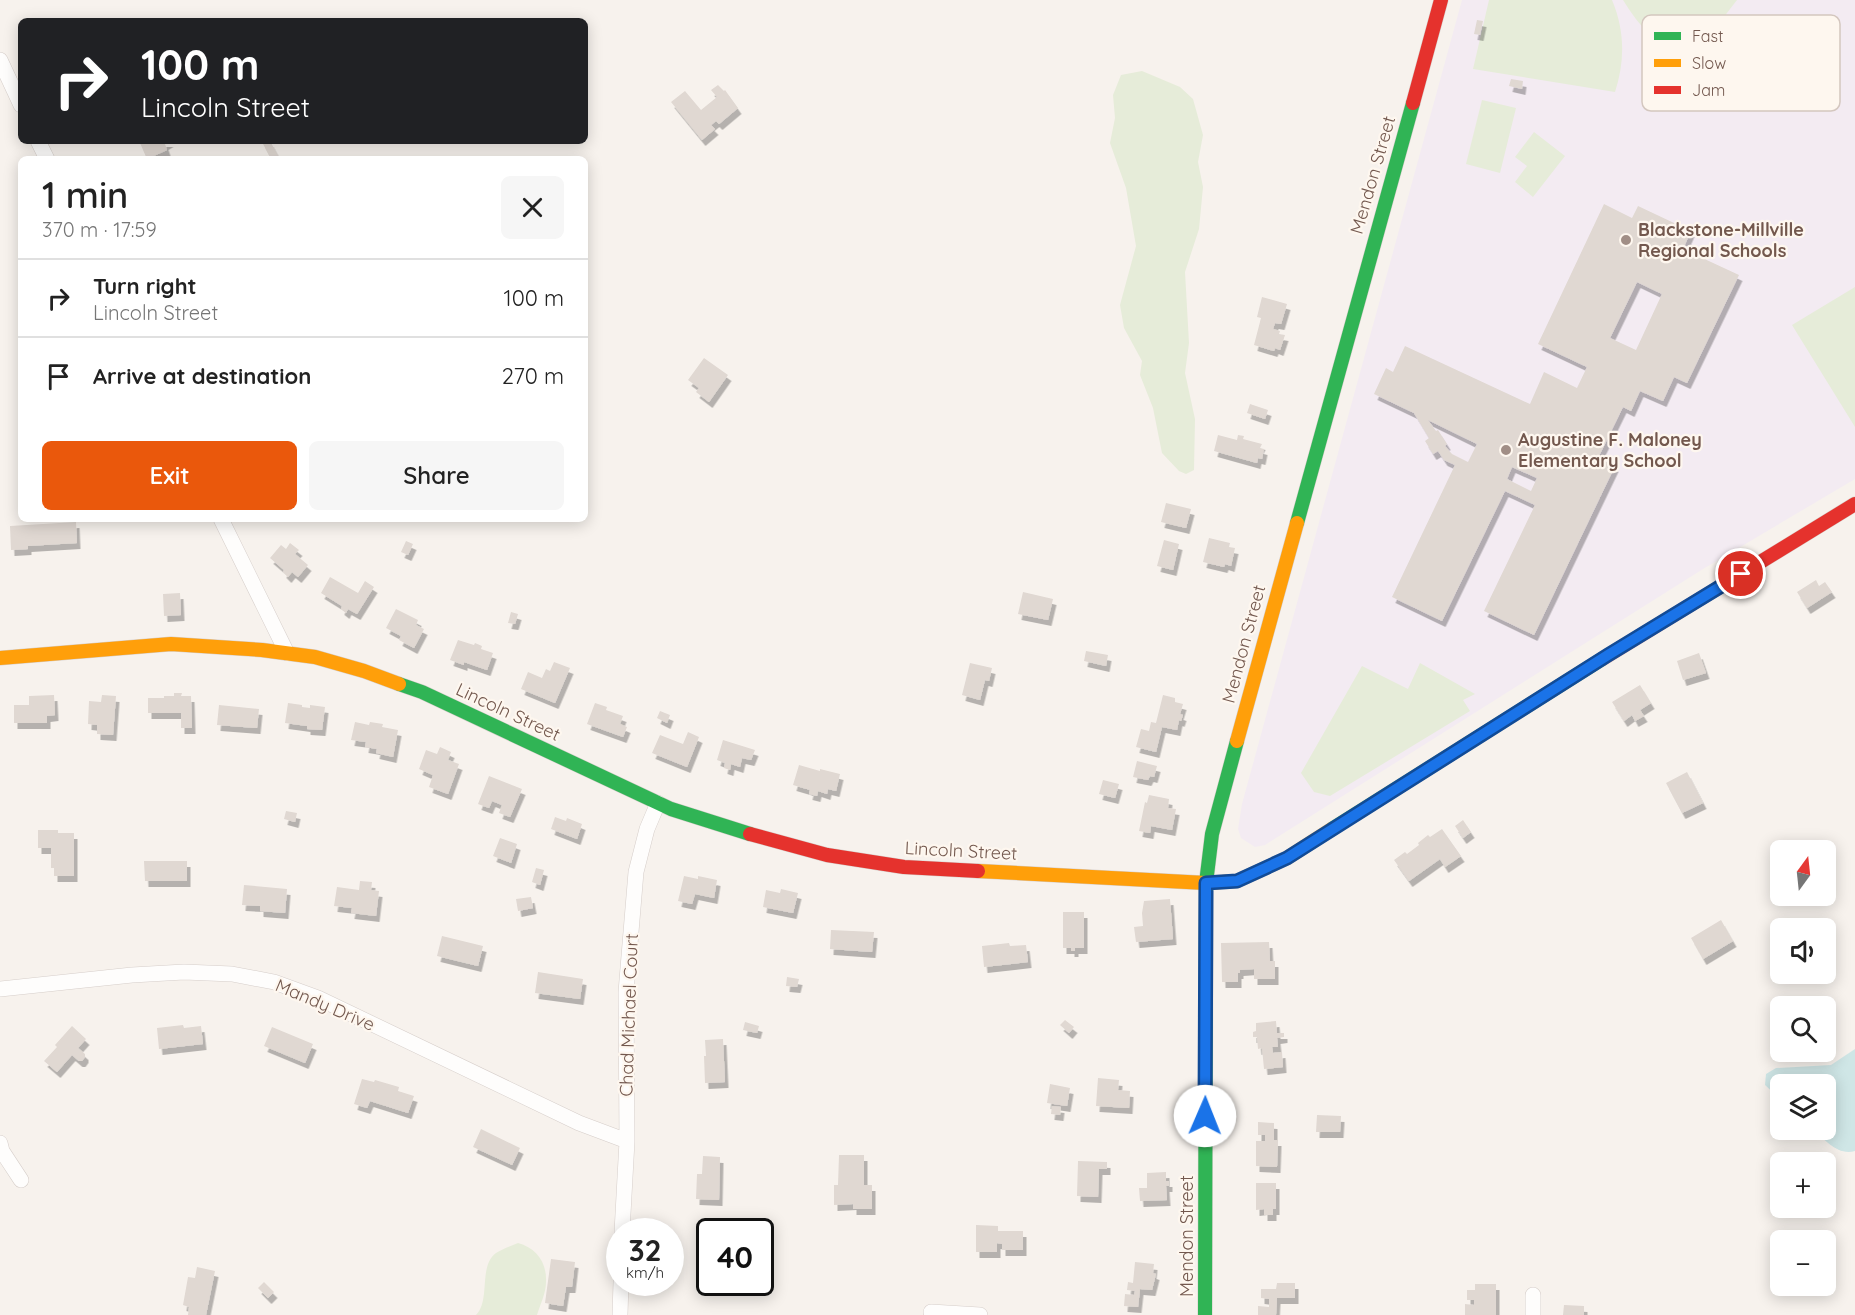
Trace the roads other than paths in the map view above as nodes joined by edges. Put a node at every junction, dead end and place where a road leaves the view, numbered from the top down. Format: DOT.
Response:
graph roads {
  1 [pos="1441,0"];
  2 [pos="0,60"];
  3 [pos="18,99"];
  4 [pos="1855,504"];
  5 [pos="222,522"];
  6 [pos="287,653"];
  7 [pos="0,658"];
  8 [pos="658,803"];
  9 [pos="1206,883"];
  10 [pos="0,989"];
  11 [pos="627,1141"];
  12 [pos="0,1143"];
  13 [pos="21,1180"];
  14 [pos="623,1218"];
  15 [pos="1533,1295"];
  16 [pos="621,1296"];
  17 [pos="932,1312"];
  18 [pos="620,1315"];
  19 [pos="980,1315"];
  20 [pos="1205,1315"];
  21 [pos="1533,1315"];
  1 -- 9 [label="main road, Mendon Street"];
  2 -- 3 [label="street"];
  4 -- 9 [label="main road, Lincoln Street"];
  5 -- 6 [label="street"];
  6 -- 7 [label="main road, Lincoln Street"];
  6 -- 8 [label="main road, Lincoln Street"];
  8 -- 9 [label="main road, Lincoln Street"];
  8 -- 11 [label="street, Chad Michael Court"];
  9 -- 20 [label="main road, Mendon Street"];
  10 -- 11 [label="street, Mandy Drive"];
  11 -- 14 [label="street, Chad Michael Court"];
  12 -- 13 [label="street"];
  15 -- 21 [label="street"];
  16 -- 18 [label="street"];
  17 -- 19 [label="street"];
}
